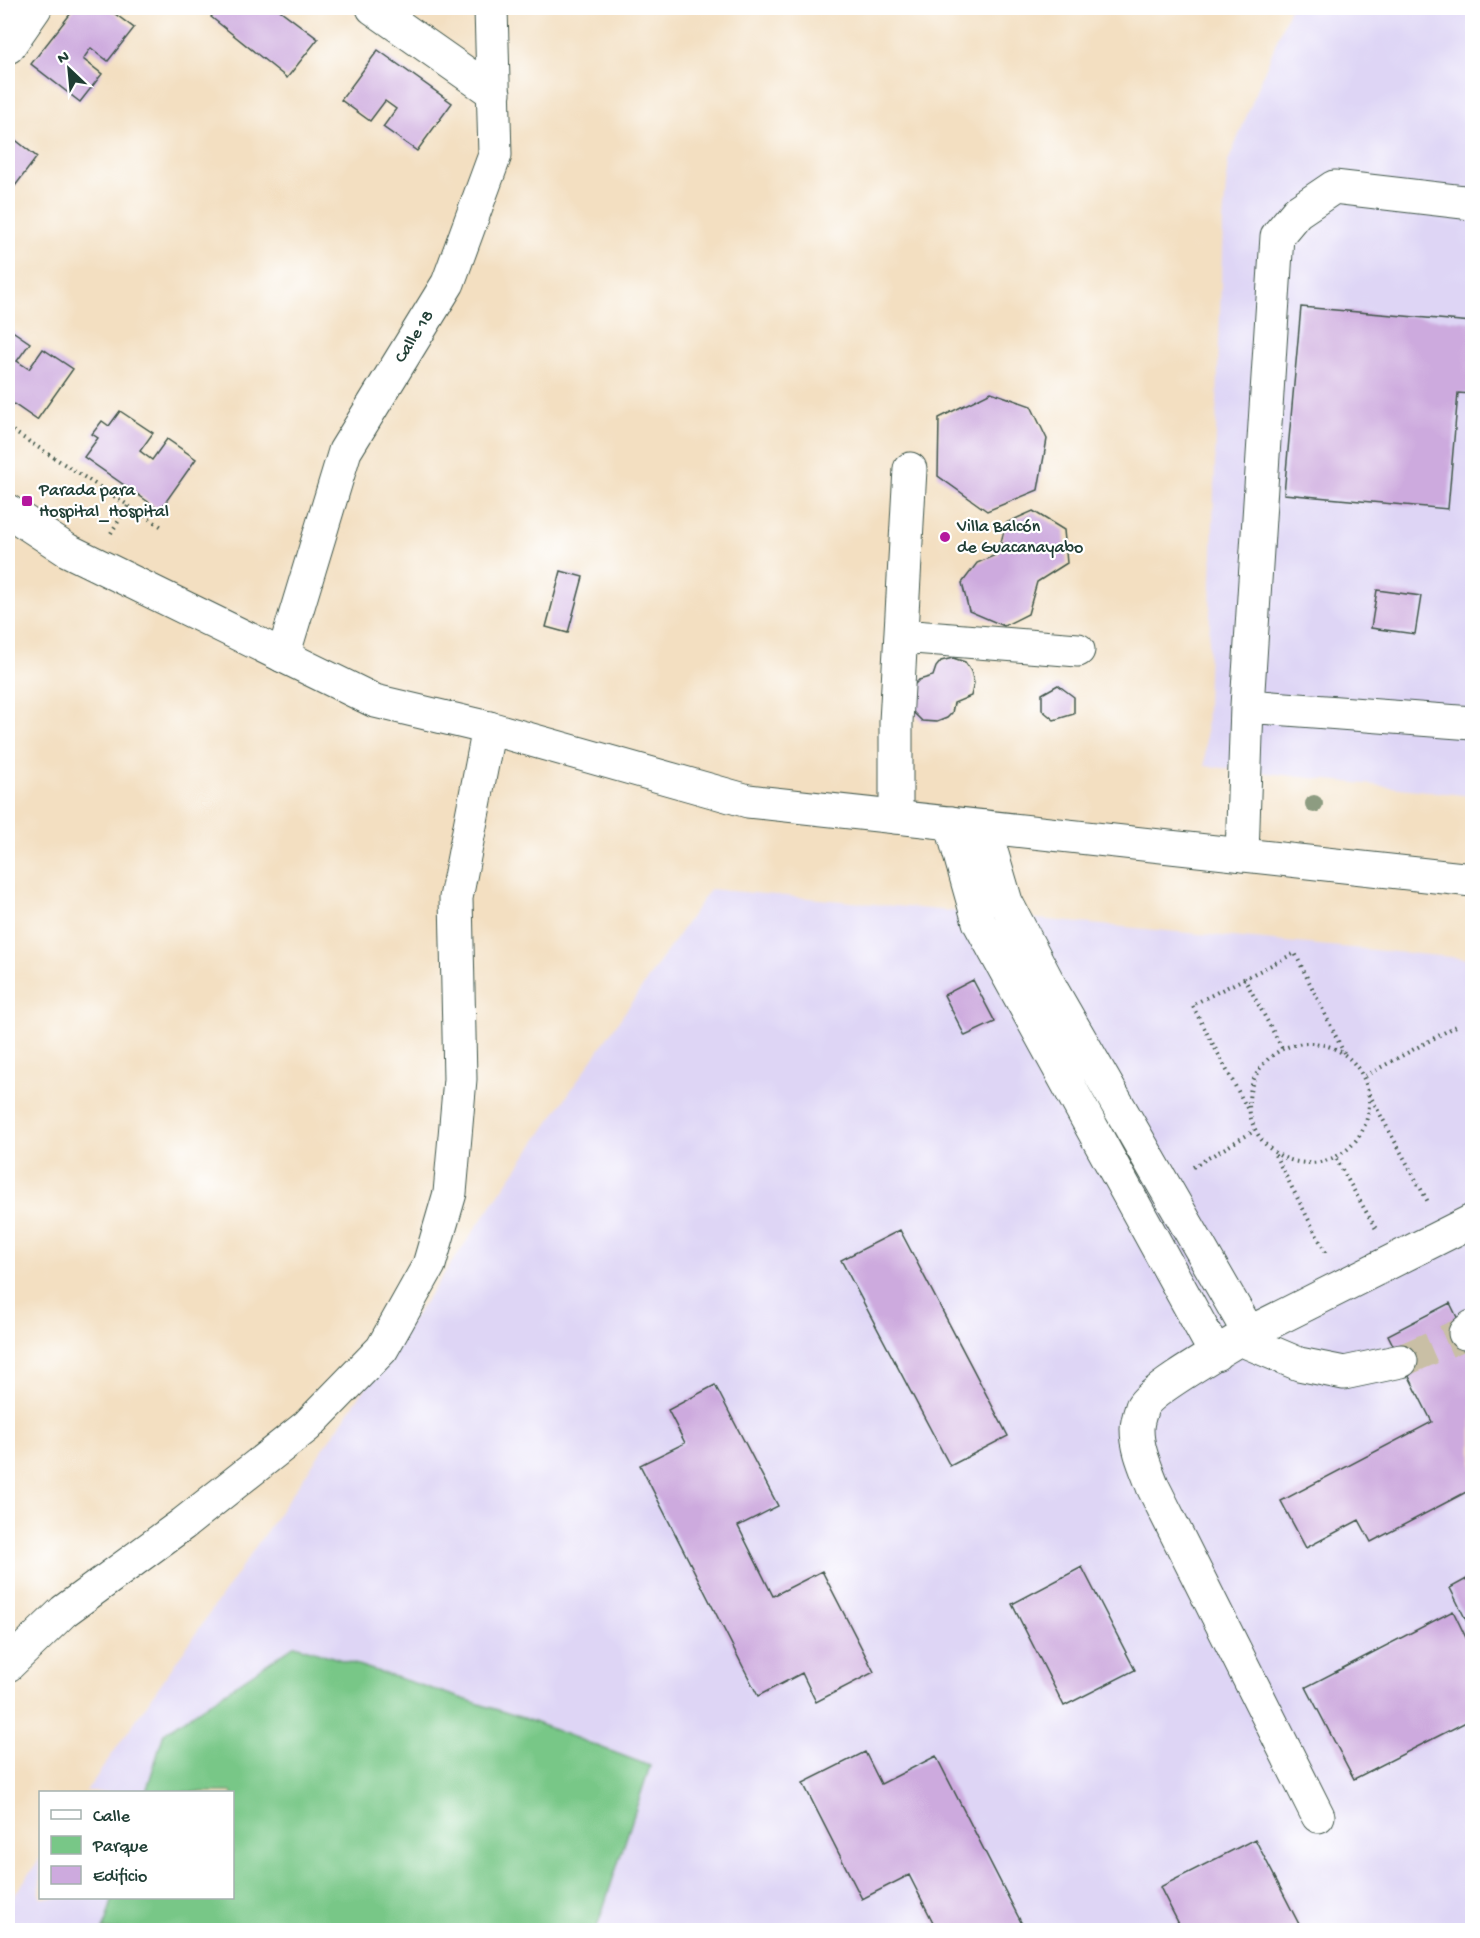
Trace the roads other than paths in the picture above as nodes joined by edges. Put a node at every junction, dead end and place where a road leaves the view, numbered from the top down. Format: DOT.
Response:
graph roads {
  1 [pos="34,8"];
  2 [pos="373,8"];
  3 [pos="491,8"];
  4 [pos="8,47"];
  5 [pos="494,93"];
  6 [pos="1473,202"];
  7 [pos="910,469"];
  8 [pos="8,511"];
  9 [pos="901,636"];
  10 [pos="1077,650"];
  11 [pos="283,656"];
  12 [pos="1247,706"];
  13 [pos="1473,723"];
  14 [pos="489,728"];
  15 [pos="896,817"];
  16 [pos="951,823"];
  17 [pos="984,827"];
  18 [pos="1242,855"];
  19 [pos="1473,880"];
  20 [pos="1473,1221"];
  21 [pos="1235,1342"];
  22 [pos="1401,1361"];
  23 [pos="8,1665"];
  24 [pos="1318,1816"];
  1 -- 4 [label="street"];
  2 -- 5 [label="street"];
  3 -- 5 [label="street, Calle 18"];
  5 -- 11 [label="street, Calle 18"];
  6 -- 12 [label="street"];
  7 -- 9 [label="street"];
  8 -- 11 [label="street"];
  9 -- 10 [label="street"];
  9 -- 15 [label="street"];
  11 -- 14 [label="street"];
  12 -- 13 [label="street"];
  12 -- 18 [label="street"];
  14 -- 15 [label="street"];
  14 -- 23 [label="street"];
  15 -- 16 [label="street"];
  16 -- 17 [label="street"];
  16 -- 21 [label="street"];
  17 -- 18 [label="street"];
  17 -- 21 [label="street"];
  18 -- 19 [label="street"];
  20 -- 21 [label="street"];
  21 -- 22 [label="street"];
  21 -- 24 [label="street"];
}
